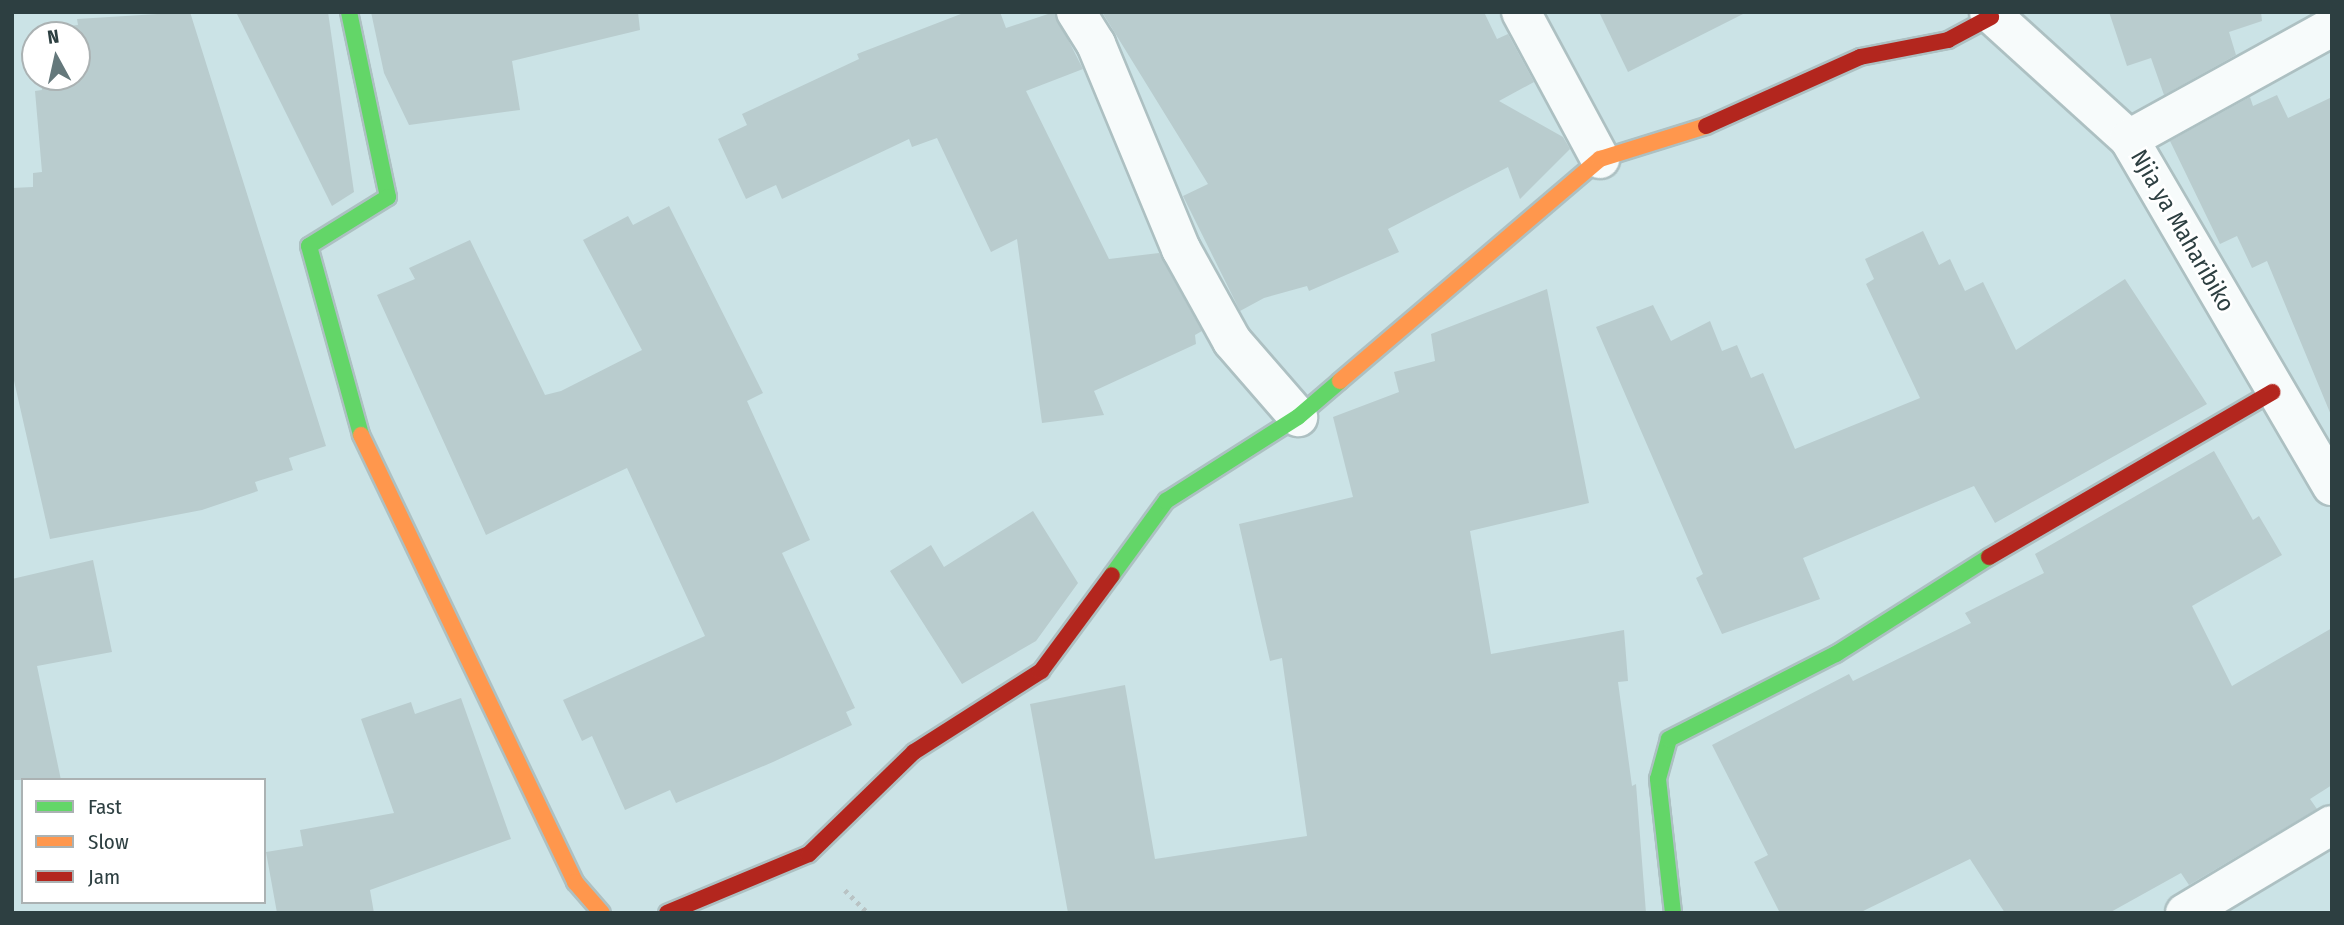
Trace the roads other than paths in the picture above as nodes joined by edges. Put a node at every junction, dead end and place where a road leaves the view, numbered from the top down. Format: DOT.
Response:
graph roads {
  1 [pos="349,12"];
  2 [pos="1076,12"];
  3 [pos="1521,12"];
  4 [pos="1990,14"];
  5 [pos="2332,27"];
  6 [pos="2129,139"];
  7 [pos="1600,159"];
  8 [pos="2273,392"];
  9 [pos="1298,417"];
  10 [pos="2319,440"];
  11 [pos="2332,486"];
  12 [pos="2332,825"];
  13 [pos="603,913"];
  14 [pos="667,913"];
  15 [pos="1673,913"];
  16 [pos="2185,913"];
  1 -- 13 [label="street"];
  2 -- 9 [label="street"];
  3 -- 7 [label="street"];
  4 -- 6 [label="street, Njia ya Maharibiko"];
  4 -- 7 [label="street"];
  5 -- 6 [label="street"];
  6 -- 8 [label="street, Njia ya Maharibiko"];
  7 -- 9 [label="street"];
  8 -- 10 [label="street, Njia ya Maharibiko"];
  8 -- 15 [label="street"];
  9 -- 14 [label="street"];
  10 -- 11 [label="street, Njia ya Maharibiko"];
  12 -- 16 [label="street"];
}
